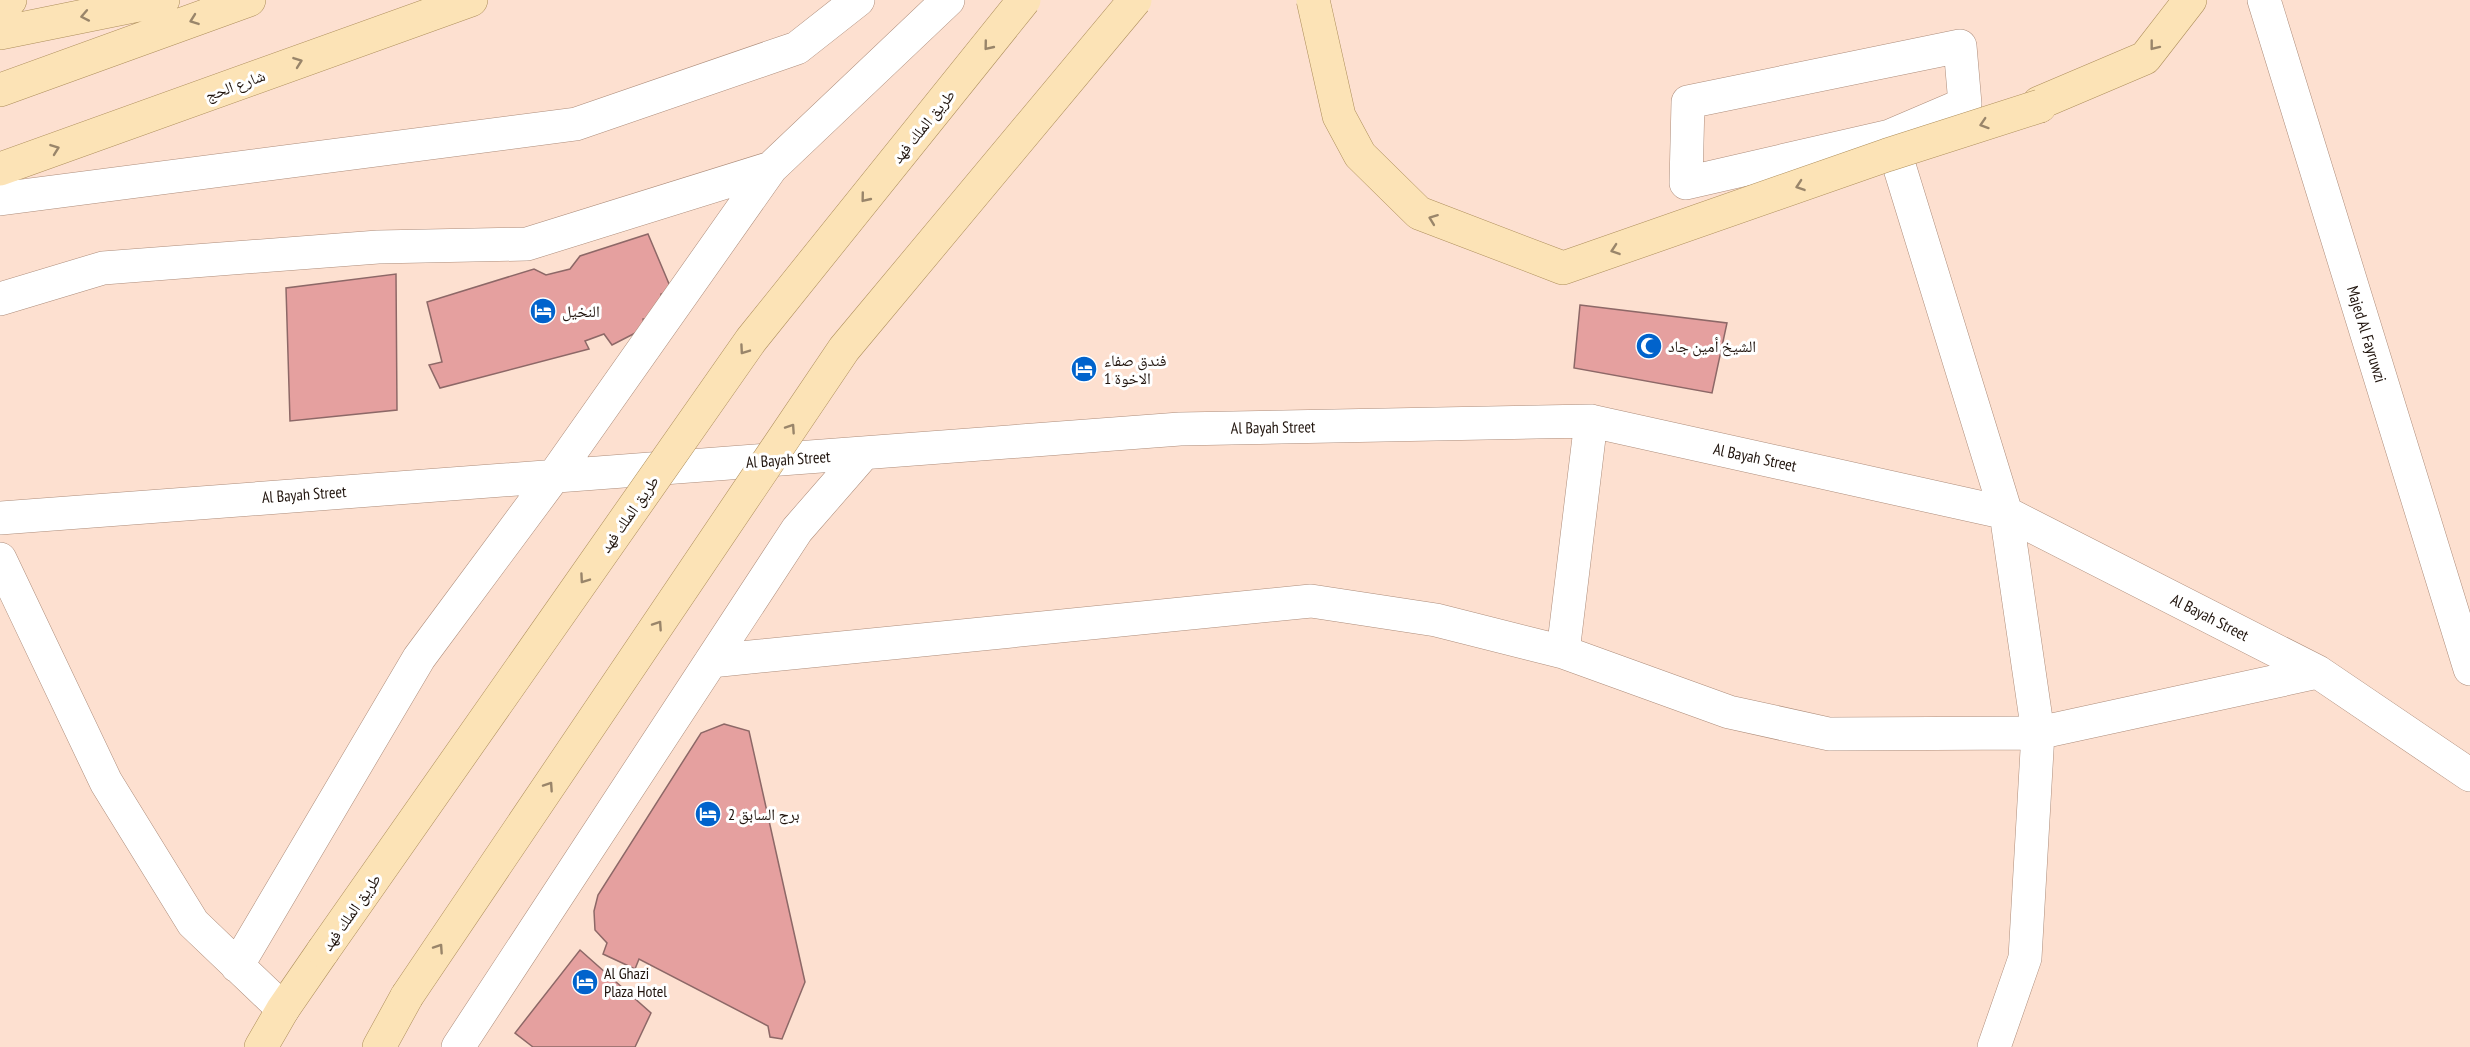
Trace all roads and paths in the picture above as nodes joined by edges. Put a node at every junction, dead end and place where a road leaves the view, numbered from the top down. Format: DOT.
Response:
graph roads {
  1 [pos="10,0"];
  2 [pos="163,0"];
  3 [pos="249,0"];
  4 [pos="471,0"];
  5 [pos="858,0"];
  6 [pos="948,0"];
  7 [pos="1024,0"];
  8 [pos="1135,0"];
  9 [pos="1313,0"];
  10 [pos="2190,0"];
  11 [pos="2264,0"];
  12 [pos="0,4"];
  13 [pos="0,33"];
  14 [pos="0,90"];
  15 [pos="1890,136"];
  16 [pos="771,168"];
  17 [pos="0,169"];
  18 [pos="0,199"];
  19 [pos="0,299"];
  20 [pos="1591,421"];
  21 [pos="864,453"];
  22 [pos="554,476"];
  23 [pos="2006,513"];
  24 [pos="0,518"];
  25 [pos="0,559"];
  26 [pos="1563,652"];
  27 [pos="711,661"];
  28 [pos="2470,669"];
  29 [pos="2318,672"];
  30 [pos="2038,733"];
  31 [pos="2470,775"];
  32 [pos="237,966"];
  33 [pos="283,1010"];
  34 [pos="261,1047"];
  35 [pos="379,1047"];
  36 [pos="458,1047"];
  37 [pos="1994,1047"];
  1 -- 12 [label="main road"];
  2 -- 13 [label="main road, one-way"];
  3 -- 14 [label="main road, one-way"];
  17 -- 4 [label="main road, شارع الحج, one-way"];
  5 -- 18 [label="street"];
  6 -- 16 [label="street"];
  7 -- 33 [label="main road, طريق الملك فهد, one-way, bridge"];
  35 -- 8 [label="main road, one-way, bridge"];
  10 -- 9 [label="main road, one-way, bridge"];
  11 -- 28 [label="street, Majed Al Fayruwzi"];
  15 -- 15 [label="street"];
  15 -- 23 [label="street"];
  16 -- 19 [label="street"];
  16 -- 22 [label="street"];
  20 -- 21 [label="street, Al Bayah Street"];
  20 -- 23 [label="street, Al Bayah Street"];
  20 -- 26 [label="street"];
  21 -- 22 [label="street, Al Bayah Street"];
  21 -- 27 [label="street"];
  22 -- 24 [label="street, Al Bayah Street"];
  22 -- 32 [label="street"];
  23 -- 29 [label="street, Al Bayah Street"];
  23 -- 30 [label="street"];
  25 -- 32 [label="street"];
  26 -- 27 [label="street"];
  26 -- 30 [label="street"];
  27 -- 36 [label="street"];
  29 -- 30 [label="street"];
  29 -- 31 [label="street, Al Bayah Street"];
  30 -- 37 [label="street"];
  32 -- 33 [label="street"];
  33 -- 34 [label="main road, طريق الملك فهد"];
}
